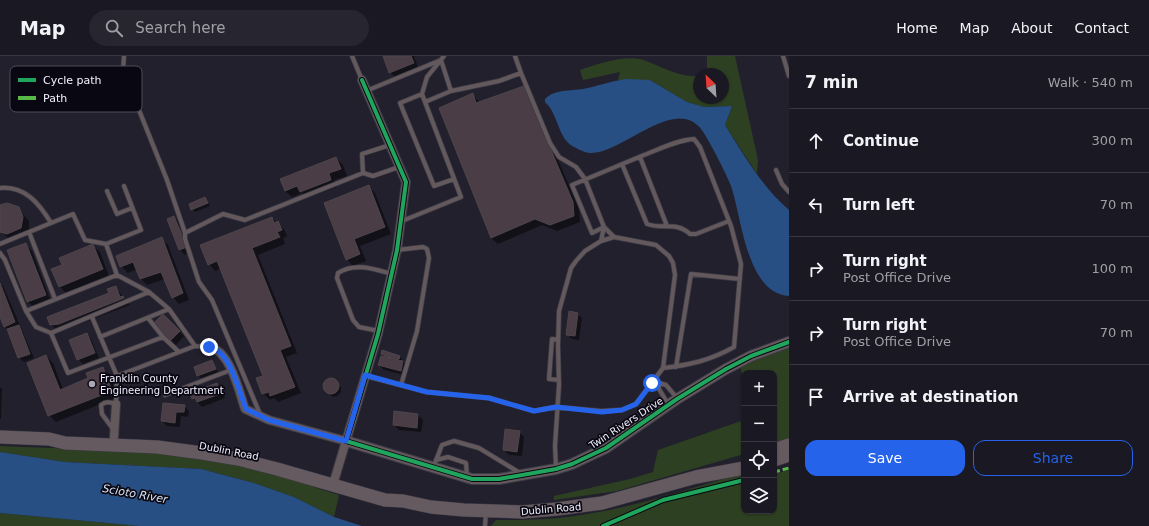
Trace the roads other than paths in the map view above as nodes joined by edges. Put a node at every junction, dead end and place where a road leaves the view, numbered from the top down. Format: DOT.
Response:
graph roads {
  1 [pos="124,56"];
  2 [pos="352,56"];
  3 [pos="444,56"];
  4 [pos="515,56"];
  5 [pos="783,56"];
  6 [pos="441,60"];
  7 [pos="123,66"];
  8 [pos="521,73"];
  9 [pos="789,76"];
  10 [pos="362,80"];
  11 [pos="366,91"];
  12 [pos="451,91"];
  13 [pos="422,94"];
  14 [pos="425,102"];
  15 [pos="140,112"];
  16 [pos="390,145"];
  17 [pos="640,157"];
  18 [pos="622,164"];
  19 [pos="399,167"];
  20 [pos="776,170"];
  21 [pos="363,173"];
  22 [pos="454,179"];
  23 [pos="585,179"];
  24 [pos="124,186"];
  25 [pos="0,188"];
  26 [pos="107,192"];
  27 [pos="789,192"];
  28 [pos="132,208"];
  29 [pos="402,221"];
  30 [pos="729,221"];
  31 [pos="51,223"];
  32 [pos="667,226"];
  33 [pos="604,227"];
  34 [pos="29,232"];
  35 [pos="185,233"];
  36 [pos="614,237"];
  37 [pos="601,241"];
  38 [pos="0,244"];
  39 [pos="106,244"];
  40 [pos="397,250"];
  41 [pos="0,253"];
  42 [pos="392,274"];
  43 [pos="117,275"];
  44 [pos="740,279"];
  45 [pos="149,292"];
  46 [pos="55,299"];
  47 [pos="169,309"];
  48 [pos="26,311"];
  49 [pos="92,317"];
  50 [pos="148,318"];
  51 [pos="378,331"];
  52 [pos="51,333"];
  53 [pos="100,337"];
  54 [pos="163,337"];
  55 [pos="558,340"];
  56 [pos="789,342"];
  57 [pos="195,346"];
  58 [pos="209,347"];
  59 [pos="179,352"];
  60 [pos="109,357"];
  61 [pos="676,366"];
  62 [pos="663,368"];
  63 [pos="231,370"];
  64 [pos="365,375"];
  65 [pos="117,376"];
  66 [pos="654,379"];
  67 [pos="559,380"];
  68 [pos="659,384"];
  69 [pos="401,385"];
  70 [pos="165,395"];
  71 [pos="677,399"];
  72 [pos="116,404"];
  73 [pos="668,405"];
  74 [pos="556,407"];
  75 [pos="260,416"];
  76 [pos="114,434"];
  77 [pos="0,437"];
  78 [pos="49,439"];
  79 [pos="346,441"];
  80 [pos="789,445"];
  81 [pos="777,449"];
  82 [pos="789,455"];
  83 [pos="777,459"];
  84 [pos="741,460"];
  85 [pos="435,464"];
  86 [pos="556,469"];
  87 [pos="741,469"];
  88 [pos="524,475"];
  89 [pos="696,477"];
  90 [pos="335,478"];
  91 [pos="467,478"];
  92 [pos="403,501"];
  93 [pos="486,512"];
  94 [pos="485,526"];
  1 -- 7 [label="lane"];
  2 -- 10 [label="lane"];
  3 -- 6 [label="lane"];
  4 -- 8 [label="lane"];
  5 -- 9 [label="lane"];
  6 -- 11 [label="lane"];
  6 -- 12 [label="lane"];
  6 -- 13 [label="lane"];
  8 -- 12 [label="lane"];
  8 -- 23 [label="lane"];
  10 -- 11 [label="street"];
  11 -- 16 [label="street"];
  12 -- 14 [label="lane"];
  13 -- 14 [label="lane"];
  13 -- 22 [label="lane"];
  14 -- 22 [label="lane"];
  15 -- 35 [label="lane"];
  16 -- 19 [label="street"];
  16 -- 21 [label="lane"];
  17 -- 18 [label="lane"];
  17 -- 30 [label="lane"];
  17 -- 32 [label="lane"];
  18 -- 23 [label="lane"];
  18 -- 32 [label="lane"];
  19 -- 21 [label="lane"];
  19 -- 29 [label="street"];
  20 -- 27 [label="lane"];
  21 -- 35 [label="lane"];
  22 -- 29 [label="lane"];
  23 -- 33 [label="lane"];
  23 -- 33 [label="lane"];
  24 -- 28 [label="lane"];
  25 -- 31 [label="lane"];
  26 -- 28 [label="lane"];
  28 -- 39 [label="lane"];
  29 -- 40 [label="street"];
  30 -- 32 [label="lane"];
  30 -- 44 [label="lane"];
  31 -- 34 [label="lane"];
  31 -- 39 [label="lane"];
  33 -- 36 [label="lane"];
  33 -- 37 [label="lane"];
  34 -- 38 [label="lane"];
  34 -- 46 [label="lane"];
  35 -- 75 [label="lane"];
  36 -- 37 [label="lane"];
  36 -- 62 [label="lane"];
  37 -- 55 [label="lane"];
  39 -- 43 [label="lane"];
  40 -- 42 [label="street"];
  40 -- 69 [label="lane"];
  41 -- 48 [label="lane"];
  42 -- 51 [label="street"];
  42 -- 51 [label="lane"];
  43 -- 45 [label="lane"];
  43 -- 46 [label="lane"];
  44 -- 61 [label="lane"];
  44 -- 61 [label="lane"];
  45 -- 47 [label="lane"];
  45 -- 49 [label="lane"];
  46 -- 48 [label="lane"];
  47 -- 50 [label="lane"];
  47 -- 57 [label="lane"];
  48 -- 52 [label="lane"];
  49 -- 52 [label="lane"];
  49 -- 53 [label="lane"];
  50 -- 53 [label="lane"];
  50 -- 54 [label="lane"];
  51 -- 64 [label="street"];
  52 -- 60 [label="lane"];
  53 -- 60 [label="lane"];
  54 -- 59 [label="lane"];
  54 -- 60 [label="lane"];
  55 -- 67 [label="lane"];
  55 -- 67 [label="lane"];
  56 -- 71 [label="street, Twin Rivers Drive"];
  57 -- 58 [label="lane"];
  57 -- 59 [label="lane"];
  58 -- 63 [label="street"];
  59 -- 65 [label="lane"];
  60 -- 65 [label="lane"];
  61 -- 62 [label="lane"];
  62 -- 66 [label="lane"];
  63 -- 70 [label="lane"];
  63 -- 75 [label="street"];
  64 -- 69 [label="lane"];
  64 -- 79 [label="street"];
  65 -- 72 [label="lane"];
  66 -- 68 [label="lane"];
  66 -- 74 [label="lane"];
  67 -- 74 [label="lane"];
  68 -- 71 [label="lane"];
  68 -- 73 [label="lane"];
  69 -- 74 [label="lane"];
  71 -- 73 [label="street, Twin Rivers Drive"];
  72 -- 76 [label="street"];
  72 -- 76 [label="lane"];
  73 -- 86 [label="street, Twin Rivers Drive"];
  74 -- 86 [label="lane"];
  75 -- 79 [label="street"];
  76 -- 78 [label="main road, Dublin Road"];
  76 -- 90 [label="main road, Dublin Road"];
  77 -- 78 [label="main road, Dublin Road"];
  78 -- 92 [label="main road, Dublin Road"];
  79 -- 85 [label="street, Twin Rivers Drive"];
  79 -- 90 [label="street"];
  80 -- 81 [label="main road"];
  82 -- 83 [label="main road"];
  84 -- 89 [label="main road, Dublin Road"];
  85 -- 88 [label="lane"];
  85 -- 91 [label="street, Twin Rivers Drive"];
  85 -- 91 [label="lane"];
  86 -- 88 [label="street, Twin Rivers Drive"];
  87 -- 89 [label="main road, Dublin Road"];
  88 -- 91 [label="street, Twin Rivers Drive"];
  89 -- 93 [label="main road, Dublin Road"];
  90 -- 92 [label="main road, Dublin Road"];
  92 -- 93 [label="main road, Dublin Road"];
  93 -- 94 [label="lane"];
}
